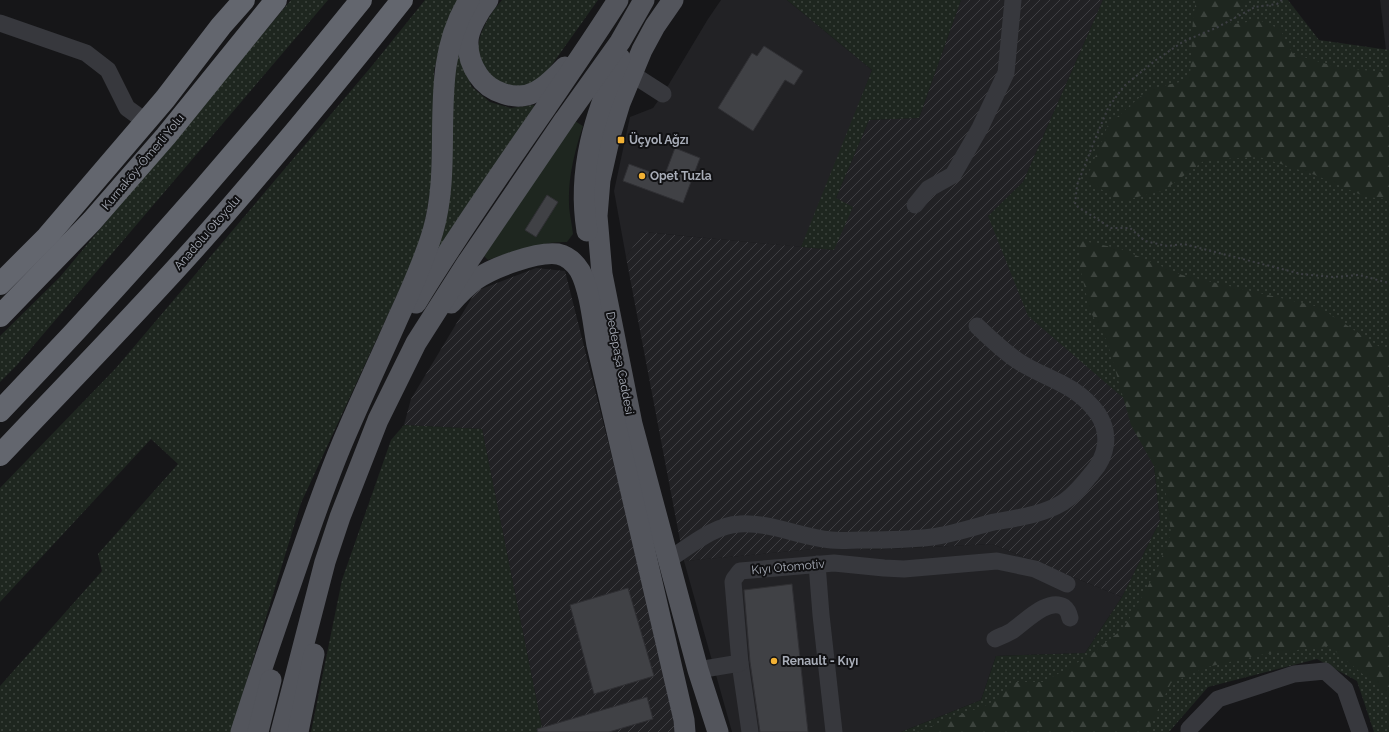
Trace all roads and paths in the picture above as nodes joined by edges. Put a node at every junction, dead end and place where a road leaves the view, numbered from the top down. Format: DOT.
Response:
graph roads {
  1 [pos="244,0"];
  2 [pos="276,0"];
  3 [pos="361,0"];
  4 [pos="402,0"];
  5 [pos="469,0"];
  6 [pos="488,0"];
  7 [pos="618,0"];
  8 [pos="646,0"];
  9 [pos="673,0"];
  10 [pos="1013,0"];
  11 [pos="1282,0"];
  12 [pos="0,23"];
  13 [pos="632,74"];
  14 [pos="663,94"];
  15 [pos="145,121"];
  16 [pos="915,205"];
  17 [pos="1389,283"];
  18 [pos="0,284"];
  19 [pos="0,316"];
  20 [pos="977,326"];
  21 [pos="615,340"];
  22 [pos="402,372"];
  23 [pos="0,411"];
  24 [pos="342,444"];
  25 [pos="0,455"];
  26 [pos="358,469"];
  27 [pos="312,521"];
  28 [pos="668,560"];
  29 [pos="817,564"];
  30 [pos="1067,584"];
  31 [pos="1070,618"];
  32 [pos="995,639"];
  33 [pos="740,663"];
  34 [pos="698,670"];
  35 [pos="241,732"];
  36 [pos="258,732"];
  37 [pos="281,732"];
  38 [pos="298,732"];
  39 [pos="685,732"];
  40 [pos="718,732"];
  41 [pos="750,732"];
  42 [pos="834,732"];
  43 [pos="1189,732"];
  44 [pos="1360,732"];
  1 -- 15 [label="highway, Kurnaköy-Ömerli Yolu"];
  2 -- 19 [label="highway, Kurnaköy-Ömerli Yolu"];
  3 -- 23 [label="highway"];
  4 -- 25 [label="highway, Anadolu Otoyolu"];
  5 -- 24 [label="main road"];
  6 -- 7 [label="main road"];
  7 -- 24 [label="main road"];
  8 -- 21 [label="main road"];
  8 -- 22 [label="main road"];
  9 -- 13 [label="main road, Dedepaşa Caddesi"];
  10 -- 16 [label="street"];
  11 -- 17 [label="path"];
  12 -- 15 [label="street"];
  13 -- 14 [label="street"];
  13 -- 21 [label="main road, Dedepaşa Caddesi"];
  15 -- 18 [label="highway, Kurnaköy-Ömerli Yolu"];
  20 -- 28 [label="street"];
  21 -- 28 [label="main road, Dedepaşa Caddesi"];
  22 -- 26 [label="main road"];
  22 -- 39 [label="main road, Dedepaşa Caddesi"];
  24 -- 27 [label="main road"];
  26 -- 37 [label="main road"];
  26 -- 38 [label="main road"];
  27 -- 35 [label="main road"];
  27 -- 36 [label="main road"];
  28 -- 34 [label="main road, Dedepaşa Caddesi"];
  29 -- 30 [label="street, Kıyı Otomotiv"];
  29 -- 33 [label="street, Kıyı Otomotiv"];
  29 -- 42 [label="street"];
  31 -- 32 [label="street"];
  33 -- 34 [label="street"];
  33 -- 41 [label="street"];
  34 -- 40 [label="main road, Dedepaşa Caddesi"];
  43 -- 44 [label="street"];
}
